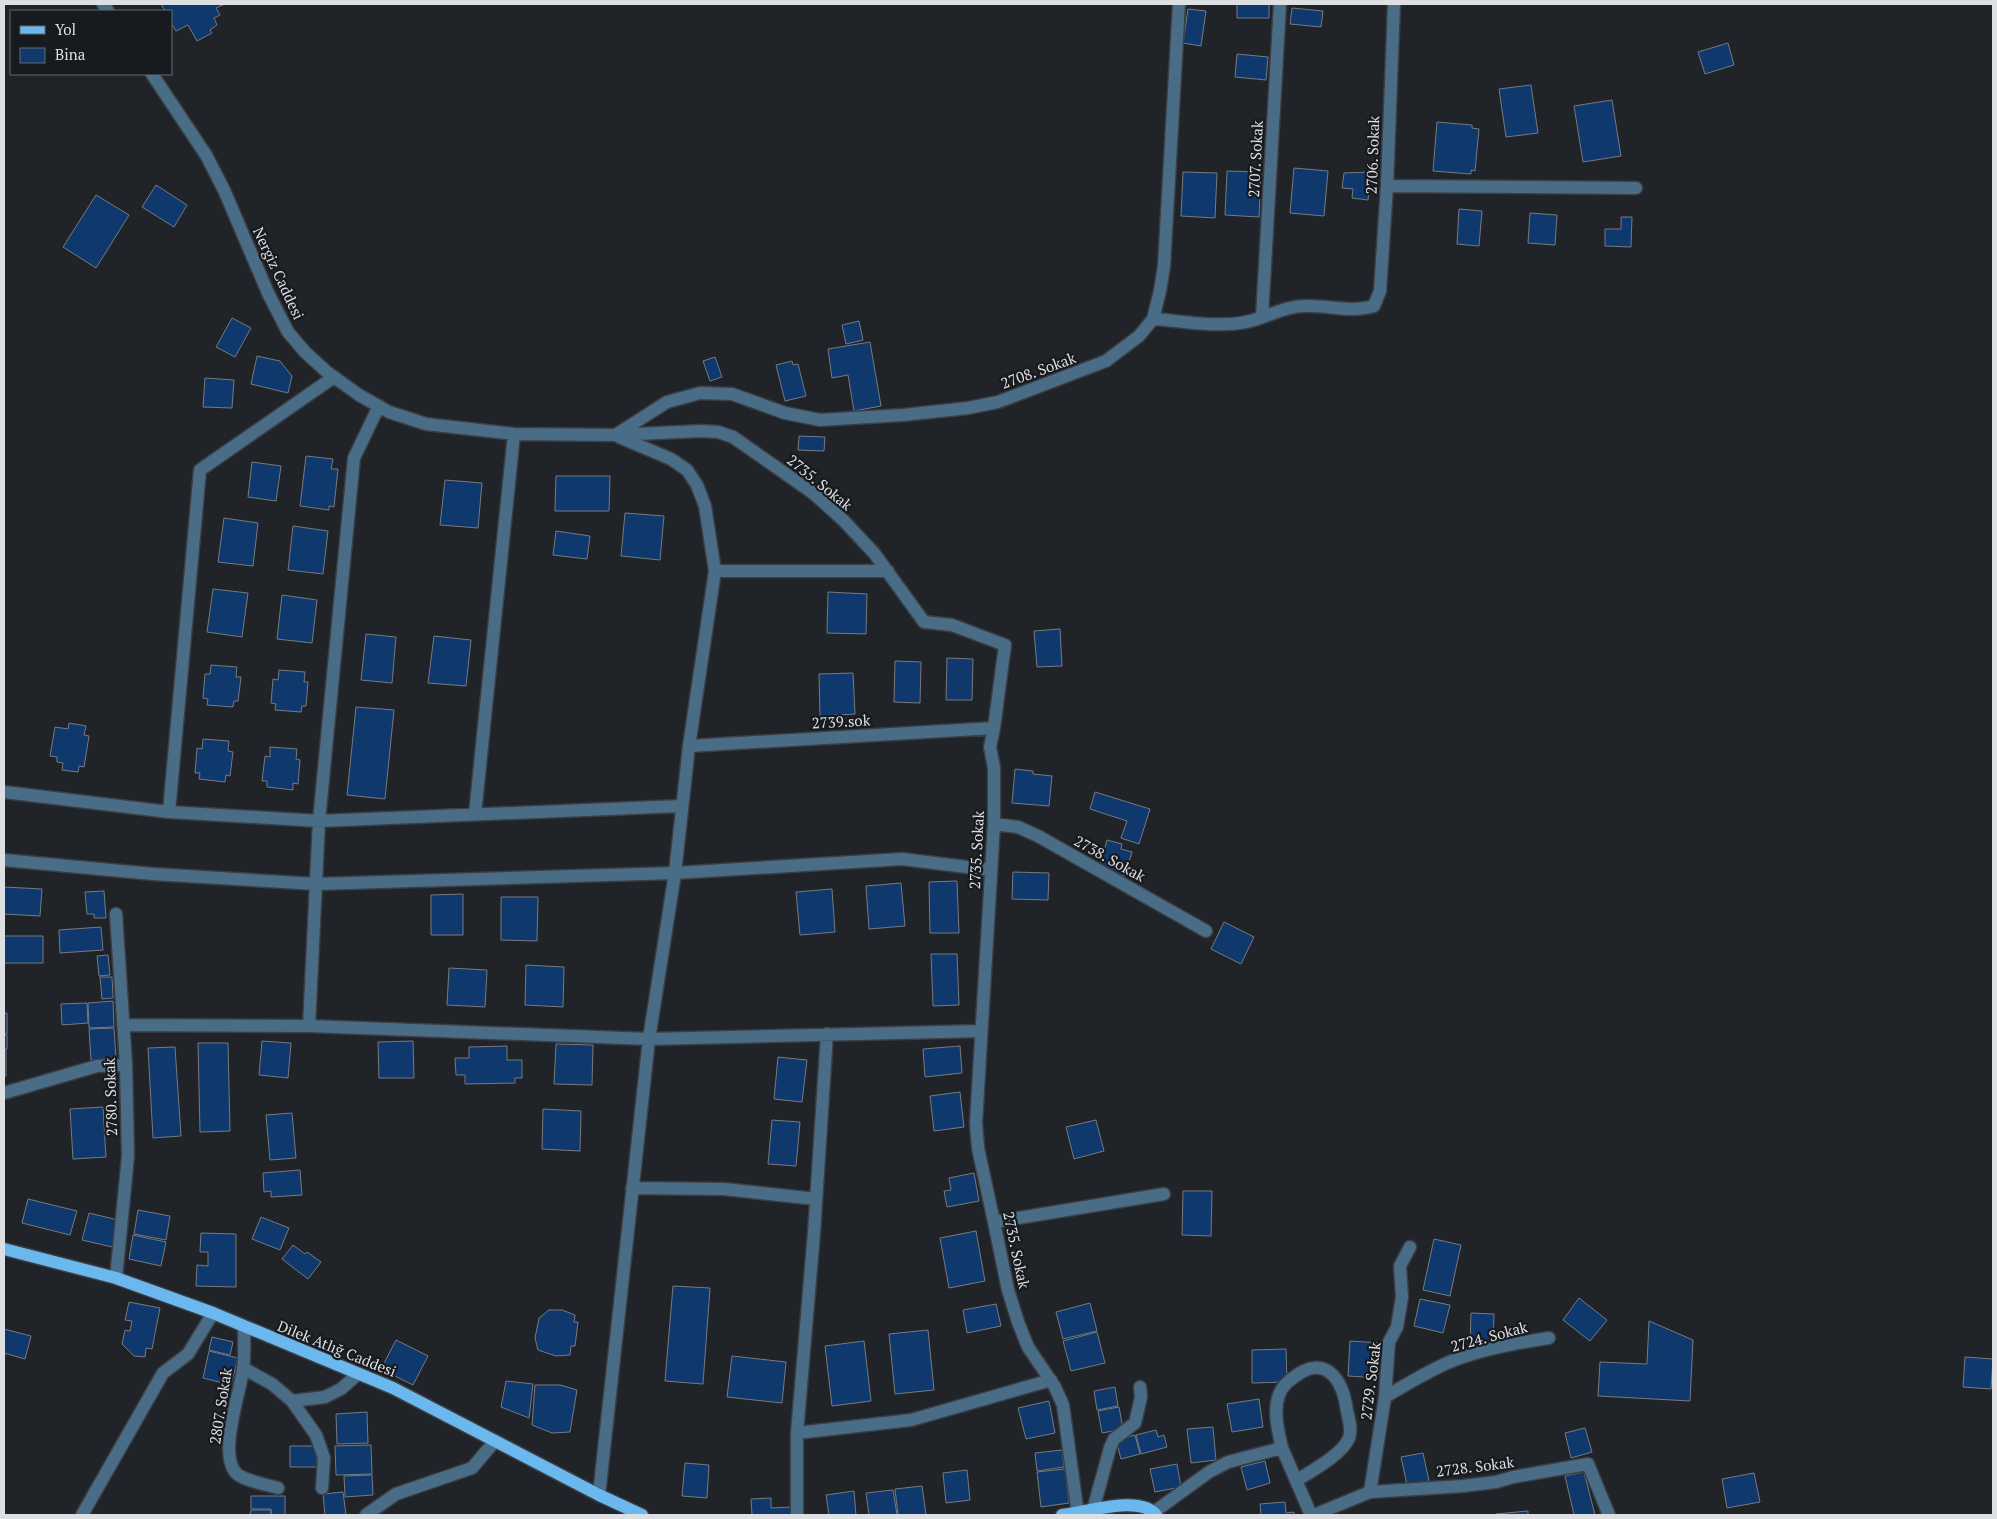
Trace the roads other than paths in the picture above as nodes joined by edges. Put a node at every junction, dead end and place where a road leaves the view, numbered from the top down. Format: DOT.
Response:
graph roads {
  1 [pos="1179,4"];
  2 [pos="1280,4"];
  3 [pos="1394,4"];
  4 [pos="153,75"];
  5 [pos="1387,186"];
  6 [pos="1636,188"];
  7 [pos="1262,317"];
  8 [pos="1153,319"];
  9 [pos="334,377"];
  10 [pos="379,406"];
  11 [pos="514,434"];
  12 [pos="615,435"];
  13 [pos="715,571"];
  14 [pos="888,571"];
  15 [pos="994,728"];
  16 [pos="689,746"];
  17 [pos="4,792"];
  18 [pos="681,806"];
  19 [pos="169,812"];
  20 [pos="475,814"];
  21 [pos="320,821"];
  22 [pos="994,824"];
  23 [pos="4,860"];
  24 [pos="991,870"];
  25 [pos="675,873"];
  26 [pos="316,884"];
  27 [pos="116,914"];
  28 [pos="1206,931"];
  29 [pos="123,1025"];
  30 [pos="309,1026"];
  31 [pos="981,1031"];
  32 [pos="827,1034"];
  33 [pos="648,1039"];
  34 [pos="126,1065"];
  35 [pos="4,1093"];
  36 [pos="632,1188"];
  37 [pos="1164,1194"];
  38 [pos="816,1199"];
  39 [pos="994,1222"];
  40 [pos="1410,1247"];
  41 [pos="4,1249"];
  42 [pos="116,1278"];
  43 [pos="213,1313"];
  44 [pos="244,1327"];
  45 [pos="1549,1338"];
  46 [pos="243,1368"];
  47 [pos="358,1374"];
  48 [pos="1050,1380"];
  49 [pos="1140,1387"];
  50 [pos="1385,1397"];
  51 [pos="292,1400"];
  52 [pos="796,1433"];
  53 [pos="496,1441"];
  54 [pos="1282,1448"];
  55 [pos="1296,1481"];
  56 [pos="278,1488"];
  57 [pos="322,1488"];
  58 [pos="1370,1492"];
  59 [pos="599,1495"];
  60 [pos="1093,1510"];
  61 [pos="1078,1514"];
  62 [pos="1155,1514"];
  63 [pos="82,1515"];
  64 [pos="366,1515"];
  65 [pos="642,1515"];
  66 [pos="797,1515"];
  67 [pos="1062,1515"];
  68 [pos="1313,1515"];
  69 [pos="1609,1515"];
  1 -- 8 [label="street, 2708. Sokak"];
  2 -- 7 [label="street, 2707. Sokak"];
  3 -- 5 [label="street, 2706. Sokak"];
  4 -- 9 [label="street, Nergiz Caddesi"];
  5 -- 6 [label="street"];
  5 -- 7 [label="street, 2706. Sokak"];
  7 -- 8 [label="street"];
  8 -- 12 [label="street, 2708. Sokak"];
  9 -- 10 [label="street, Nergiz Caddesi"];
  9 -- 19 [label="street"];
  10 -- 11 [label="street, Nergiz Caddesi"];
  10 -- 21 [label="street"];
  11 -- 12 [label="street, Nergiz Caddesi"];
  11 -- 20 [label="street"];
  12 -- 13 [label="street"];
  12 -- 14 [label="street, 2735. Sokak"];
  13 -- 14 [label="street"];
  13 -- 16 [label="street"];
  14 -- 15 [label="street, 2735. Sokak"];
  15 -- 16 [label="street, 2739.sok"];
  15 -- 22 [label="street, 2735. Sokak"];
  16 -- 18 [label="street"];
  17 -- 19 [label="street"];
  18 -- 20 [label="street"];
  18 -- 25 [label="street"];
  19 -- 21 [label="street"];
  20 -- 21 [label="street"];
  21 -- 26 [label="street"];
  22 -- 24 [label="street, 2735. Sokak"];
  22 -- 28 [label="street, 2738. Sokak"];
  23 -- 26 [label="street"];
  24 -- 25 [label="street"];
  24 -- 31 [label="street, 2735. Sokak"];
  25 -- 26 [label="street"];
  25 -- 33 [label="street"];
  26 -- 30 [label="street"];
  27 -- 29 [label="street, 2780. Sokak"];
  29 -- 30 [label="street"];
  29 -- 34 [label="street, 2780. Sokak"];
  30 -- 33 [label="street"];
  31 -- 32 [label="street"];
  31 -- 39 [label="street, 2735. Sokak"];
  32 -- 33 [label="street"];
  32 -- 38 [label="street"];
  33 -- 36 [label="street"];
  34 -- 35 [label="street"];
  34 -- 42 [label="street, 2780. Sokak"];
  36 -- 38 [label="street"];
  36 -- 59 [label="street"];
  37 -- 39 [label="street"];
  38 -- 52 [label="street"];
  39 -- 48 [label="street, 2735. Sokak"];
  40 -- 50 [label="street, 2729. Sokak"];
  41 -- 42 [label="main road, Dilek Atlığ Caddesi"];
  42 -- 43 [label="main road, Dilek Atlığ Caddesi"];
  43 -- 44 [label="main road, Dilek Atlığ Caddesi"];
  43 -- 63 [label="street"];
  44 -- 46 [label="street, 2807. Sokak"];
  44 -- 47 [label="main road, Dilek Atlığ Caddesi"];
  45 -- 50 [label="street, 2724. Sokak"];
  46 -- 51 [label="street"];
  46 -- 56 [label="street, 2807. Sokak"];
  47 -- 51 [label="street"];
  47 -- 53 [label="main road, Dilek Atlığ Caddesi"];
  48 -- 52 [label="street"];
  48 -- 61 [label="street, 2735. Sokak"];
  49 -- 60 [label="street"];
  50 -- 58 [label="street, 2729. Sokak"];
  51 -- 57 [label="street"];
  52 -- 66 [label="street"];
  53 -- 59 [label="main road, Dilek Atlığ Caddesi"];
  53 -- 64 [label="street"];
  54 -- 55 [label="street"];
  54 -- 55 [label="street"];
  54 -- 62 [label="street"];
  55 -- 68 [label="street"];
  58 -- 68 [label="street, 2728. Sokak"];
  58 -- 69 [label="street, 2728. Sokak"];
  59 -- 65 [label="main road, Dilek Atlığ Caddesi"];
  60 -- 61 [label="main road"];
  60 -- 62 [label="main road"];
  61 -- 67 [label="main road"];
}
